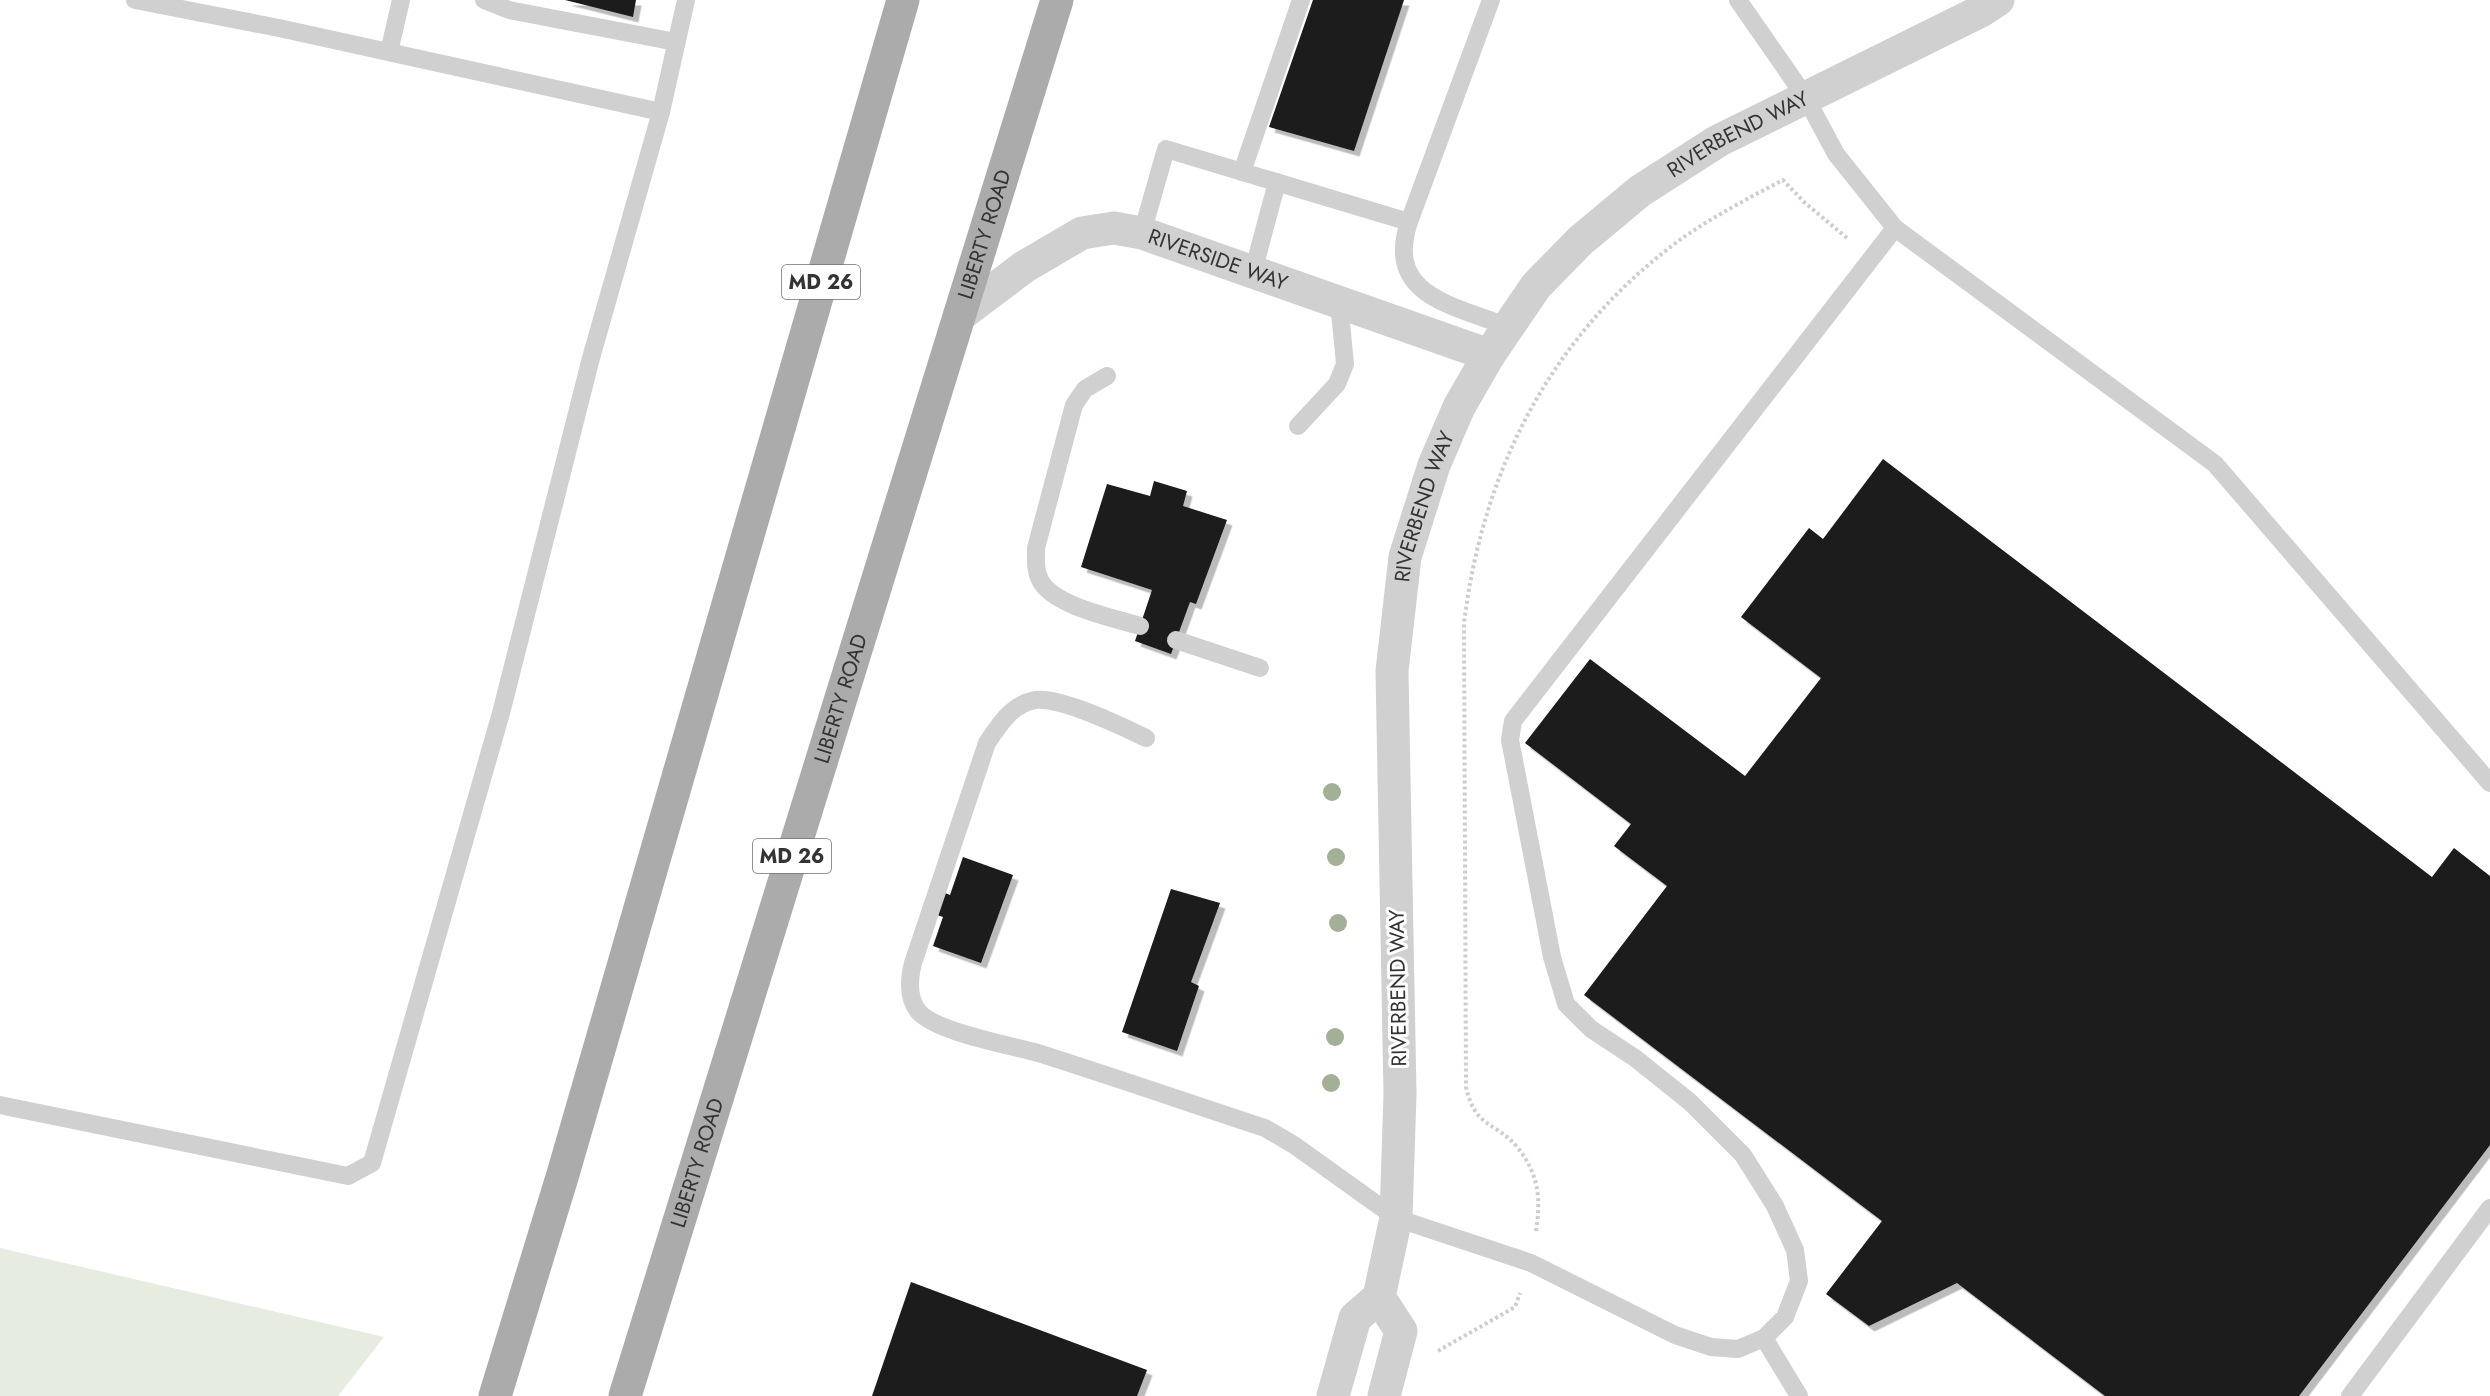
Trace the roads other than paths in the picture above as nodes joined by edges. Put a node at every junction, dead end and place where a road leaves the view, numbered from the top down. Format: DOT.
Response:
graph roads {
  1 [pos="135,0"];
  2 [pos="401,0"];
  3 [pos="484,0"];
  4 [pos="686,0"];
  5 [pos="903,0"];
  6 [pos="1057,0"];
  7 [pos="1301,0"];
  8 [pos="1491,0"];
  9 [pos="1738,0"];
  10 [pos="1998,0"];
  11 [pos="676,42"];
  12 [pos="389,52"];
  13 [pos="1806,98"];
  14 [pos="661,112"];
  15 [pos="1242,172"];
  16 [pos="1277,182"];
  17 [pos="1409,222"];
  18 [pos="1895,228"];
  19 [pos="1142,233"];
  20 [pos="1252,272"];
  21 [pos="1339,302"];
  22 [pos="959,316"];
  23 [pos="1508,327"];
  24 [pos="1490,355"];
  25 [pos="1107,376"];
  26 [pos="1298,426"];
  27 [pos="1140,626"];
  28 [pos="1176,640"];
  29 [pos="1260,668"];
  30 [pos="1146,738"];
  31 [pos="2490,783"];
  32 [pos="0,1105"];
  33 [pos="2490,1208"];
  34 [pos="1396,1218"];
  35 [pos="1379,1297"];
  36 [pos="1764,1338"];
  37 [pos="495,1396"];
  38 [pos="625,1396"];
  39 [pos="1333,1396"];
  40 [pos="1384,1396"];
  41 [pos="1799,1396"];
  42 [pos="2350,1396"];
  1 -- 12 [label="lane"];
  2 -- 12 [label="lane"];
  3 -- 11 [label="lane"];
  4 -- 11 [label="lane"];
  5 -- 37 [label="main road, MD 26"];
  6 -- 22 [label="main road, LIBERTY ROAD / MD 26"];
  7 -- 15 [label="lane"];
  8 -- 17 [label="lane"];
  9 -- 13 [label="lane"];
  10 -- 13 [label="street, RIVERBEND WAY"];
  11 -- 14 [label="lane"];
  12 -- 14 [label="lane"];
  13 -- 18 [label="lane"];
  13 -- 23 [label="street, RIVERBEND WAY"];
  14 -- 32 [label="lane"];
  15 -- 16 [label="lane"];
  15 -- 19 [label="lane"];
  16 -- 17 [label="lane"];
  16 -- 20 [label="lane"];
  17 -- 23 [label="lane"];
  18 -- 31 [label="lane"];
  18 -- 36 [label="lane"];
  19 -- 20 [label="street, RIVERSIDE WAY"];
  19 -- 22 [label="street, RIVERSIDE WAY"];
  20 -- 21 [label="street, RIVERSIDE WAY"];
  21 -- 24 [label="street, RIVERSIDE WAY"];
  21 -- 26 [label="lane"];
  22 -- 38 [label="main road, LIBERTY ROAD / MD 26"];
  23 -- 24 [label="street, RIVERBEND WAY"];
  24 -- 34 [label="street, RIVERBEND WAY"];
  25 -- 27 [label="lane"];
  28 -- 29 [label="lane"];
  30 -- 34 [label="lane"];
  33 -- 42 [label="lane"];
  34 -- 35 [label="street, RIVERBEND WAY"];
  34 -- 36 [label="lane"];
  35 -- 39 [label="street"];
  35 -- 40 [label="street"];
  36 -- 41 [label="lane"];
}
